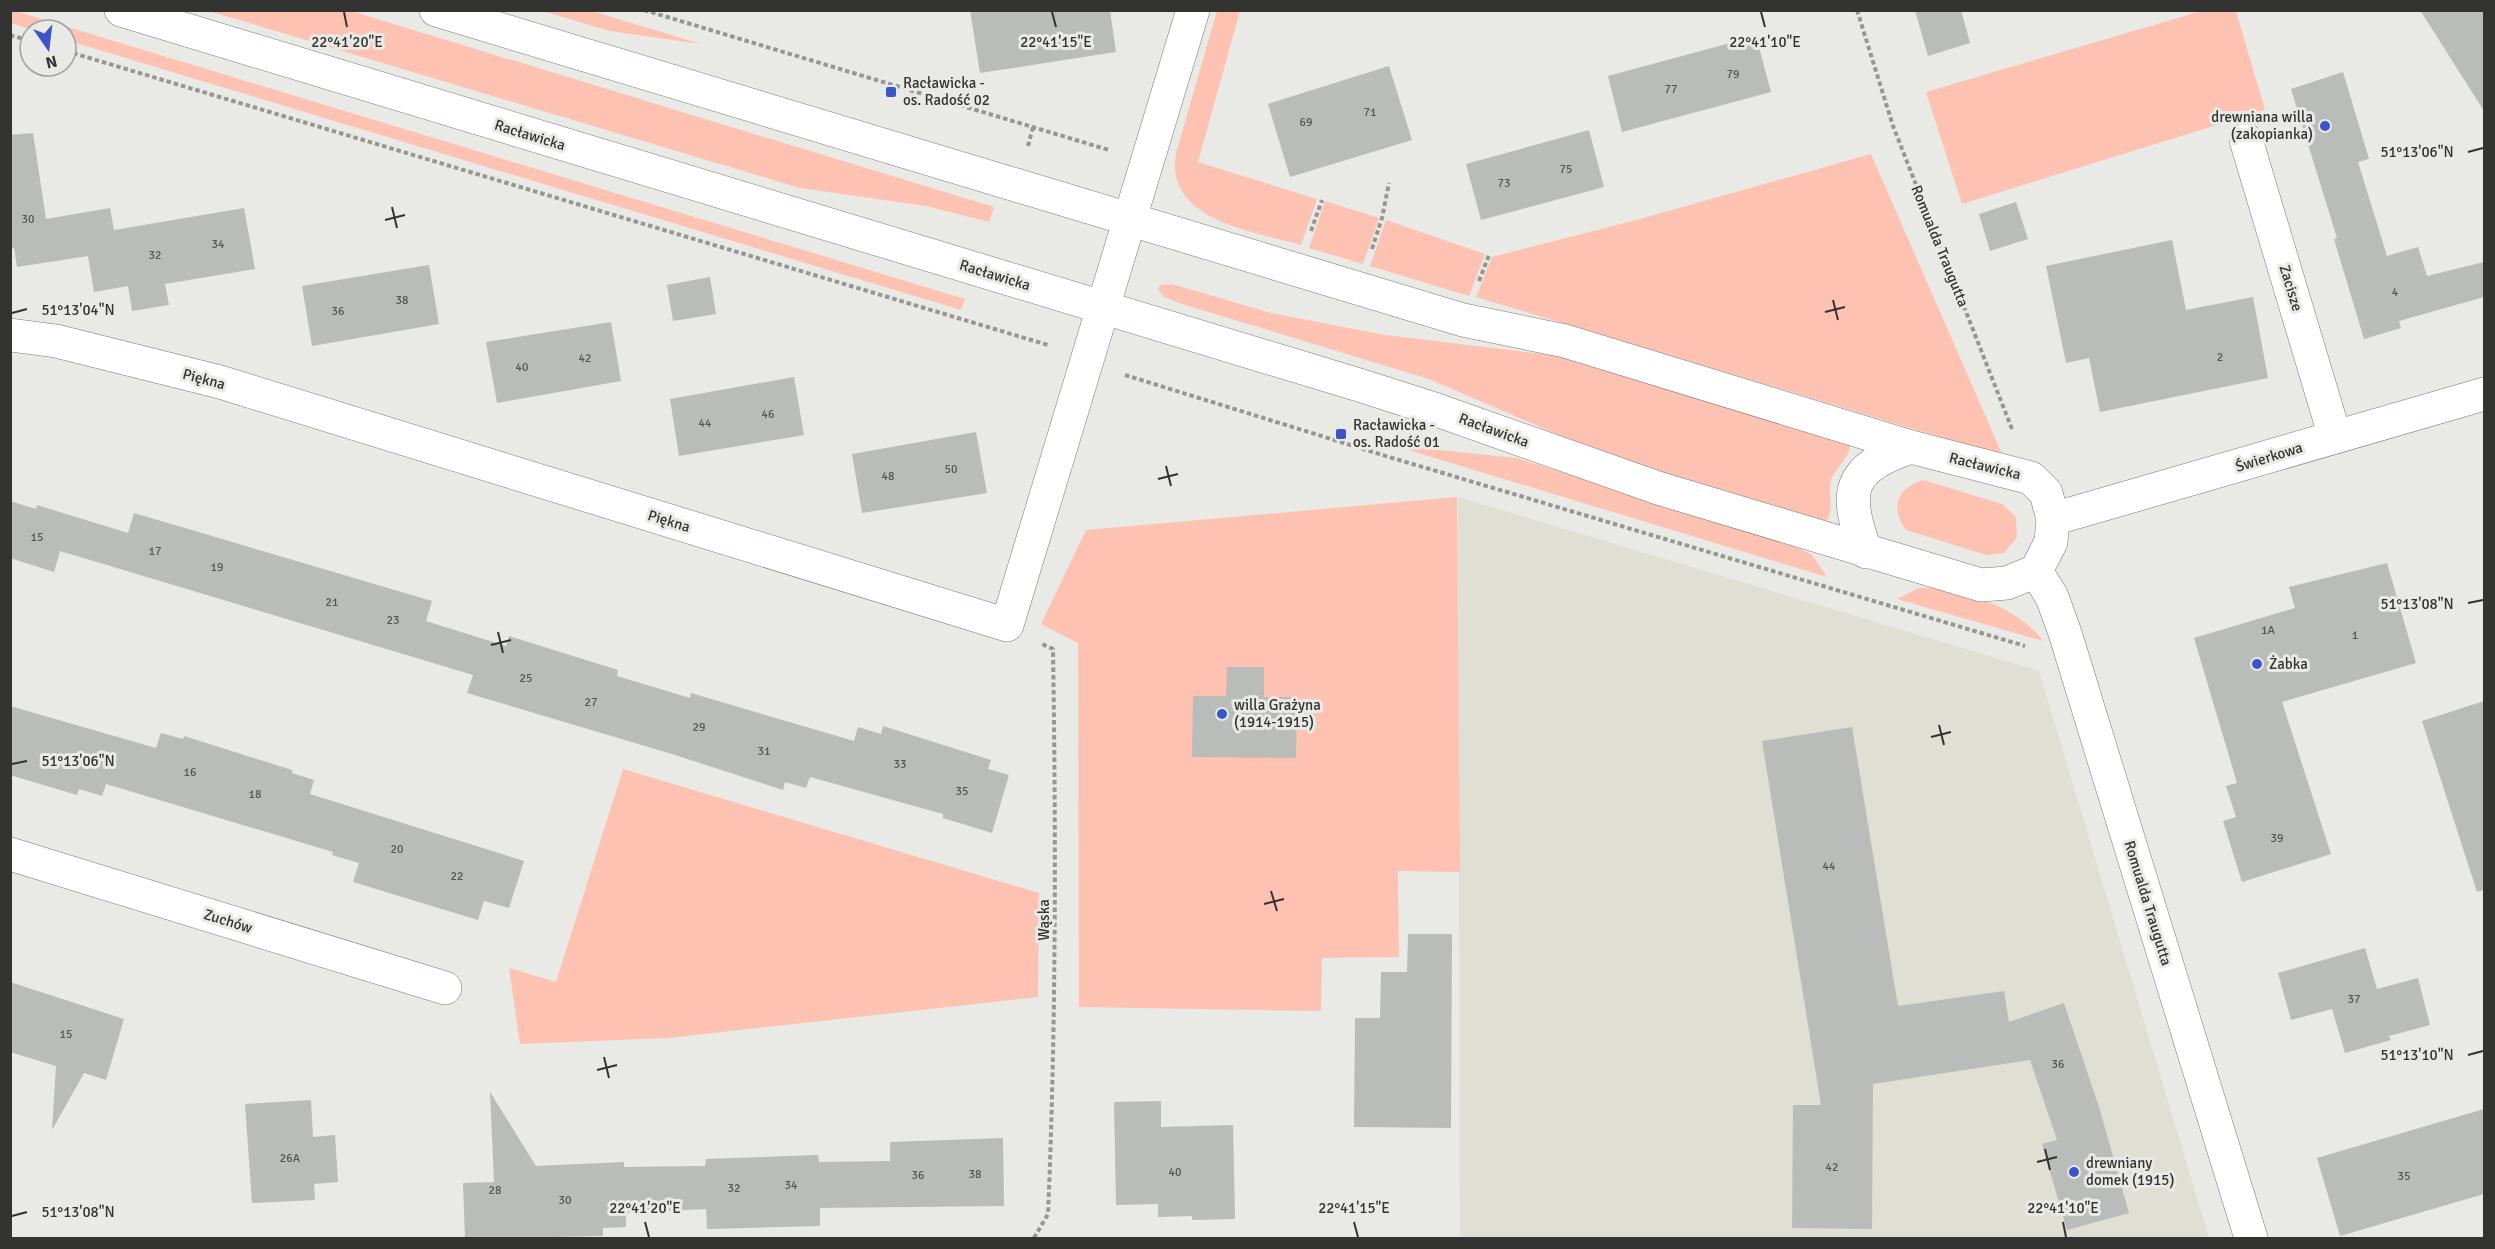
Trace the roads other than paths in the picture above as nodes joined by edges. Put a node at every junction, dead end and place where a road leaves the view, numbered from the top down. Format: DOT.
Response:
graph roads {
  1 [pos="121,10"];
  2 [pos="436,10"];
  3 [pos="1193,10"];
  4 [pos="2246,140"];
  5 [pos="1131,221"];
  6 [pos="1104,309"];
  7 [pos="10,335"];
  8 [pos="2484,394"];
  9 [pos="2335,437"];
  10 [pos="1911,447"];
  11 [pos="2053,519"];
  12 [pos="1866,552"];
  13 [pos="2036,571"];
  14 [pos="10,854"];
  15 [pos="445,988"];
  16 [pos="2251,1239"];
  1 -- 6 [label="street, Racławicka"];
  2 -- 5 [label="street, Racławicka"];
  3 -- 5 [label="street"];
  4 -- 9 [label="street, Zacisze"];
  5 -- 6 [label="street"];
  5 -- 10 [label="street, Racławicka"];
  6 -- 7 [label="street, Piękna"];
  6 -- 12 [label="street, Racławicka"];
  8 -- 9 [label="street, Świerkowa"];
  9 -- 11 [label="street, Świerkowa"];
  10 -- 11 [label="street, Racławicka"];
  10 -- 12 [label="street"];
  11 -- 13 [label="street, Racławicka"];
  12 -- 13 [label="street, Racławicka"];
  13 -- 16 [label="street, Romualda Traugutta"];
  14 -- 15 [label="street, Zuchów"];
}
